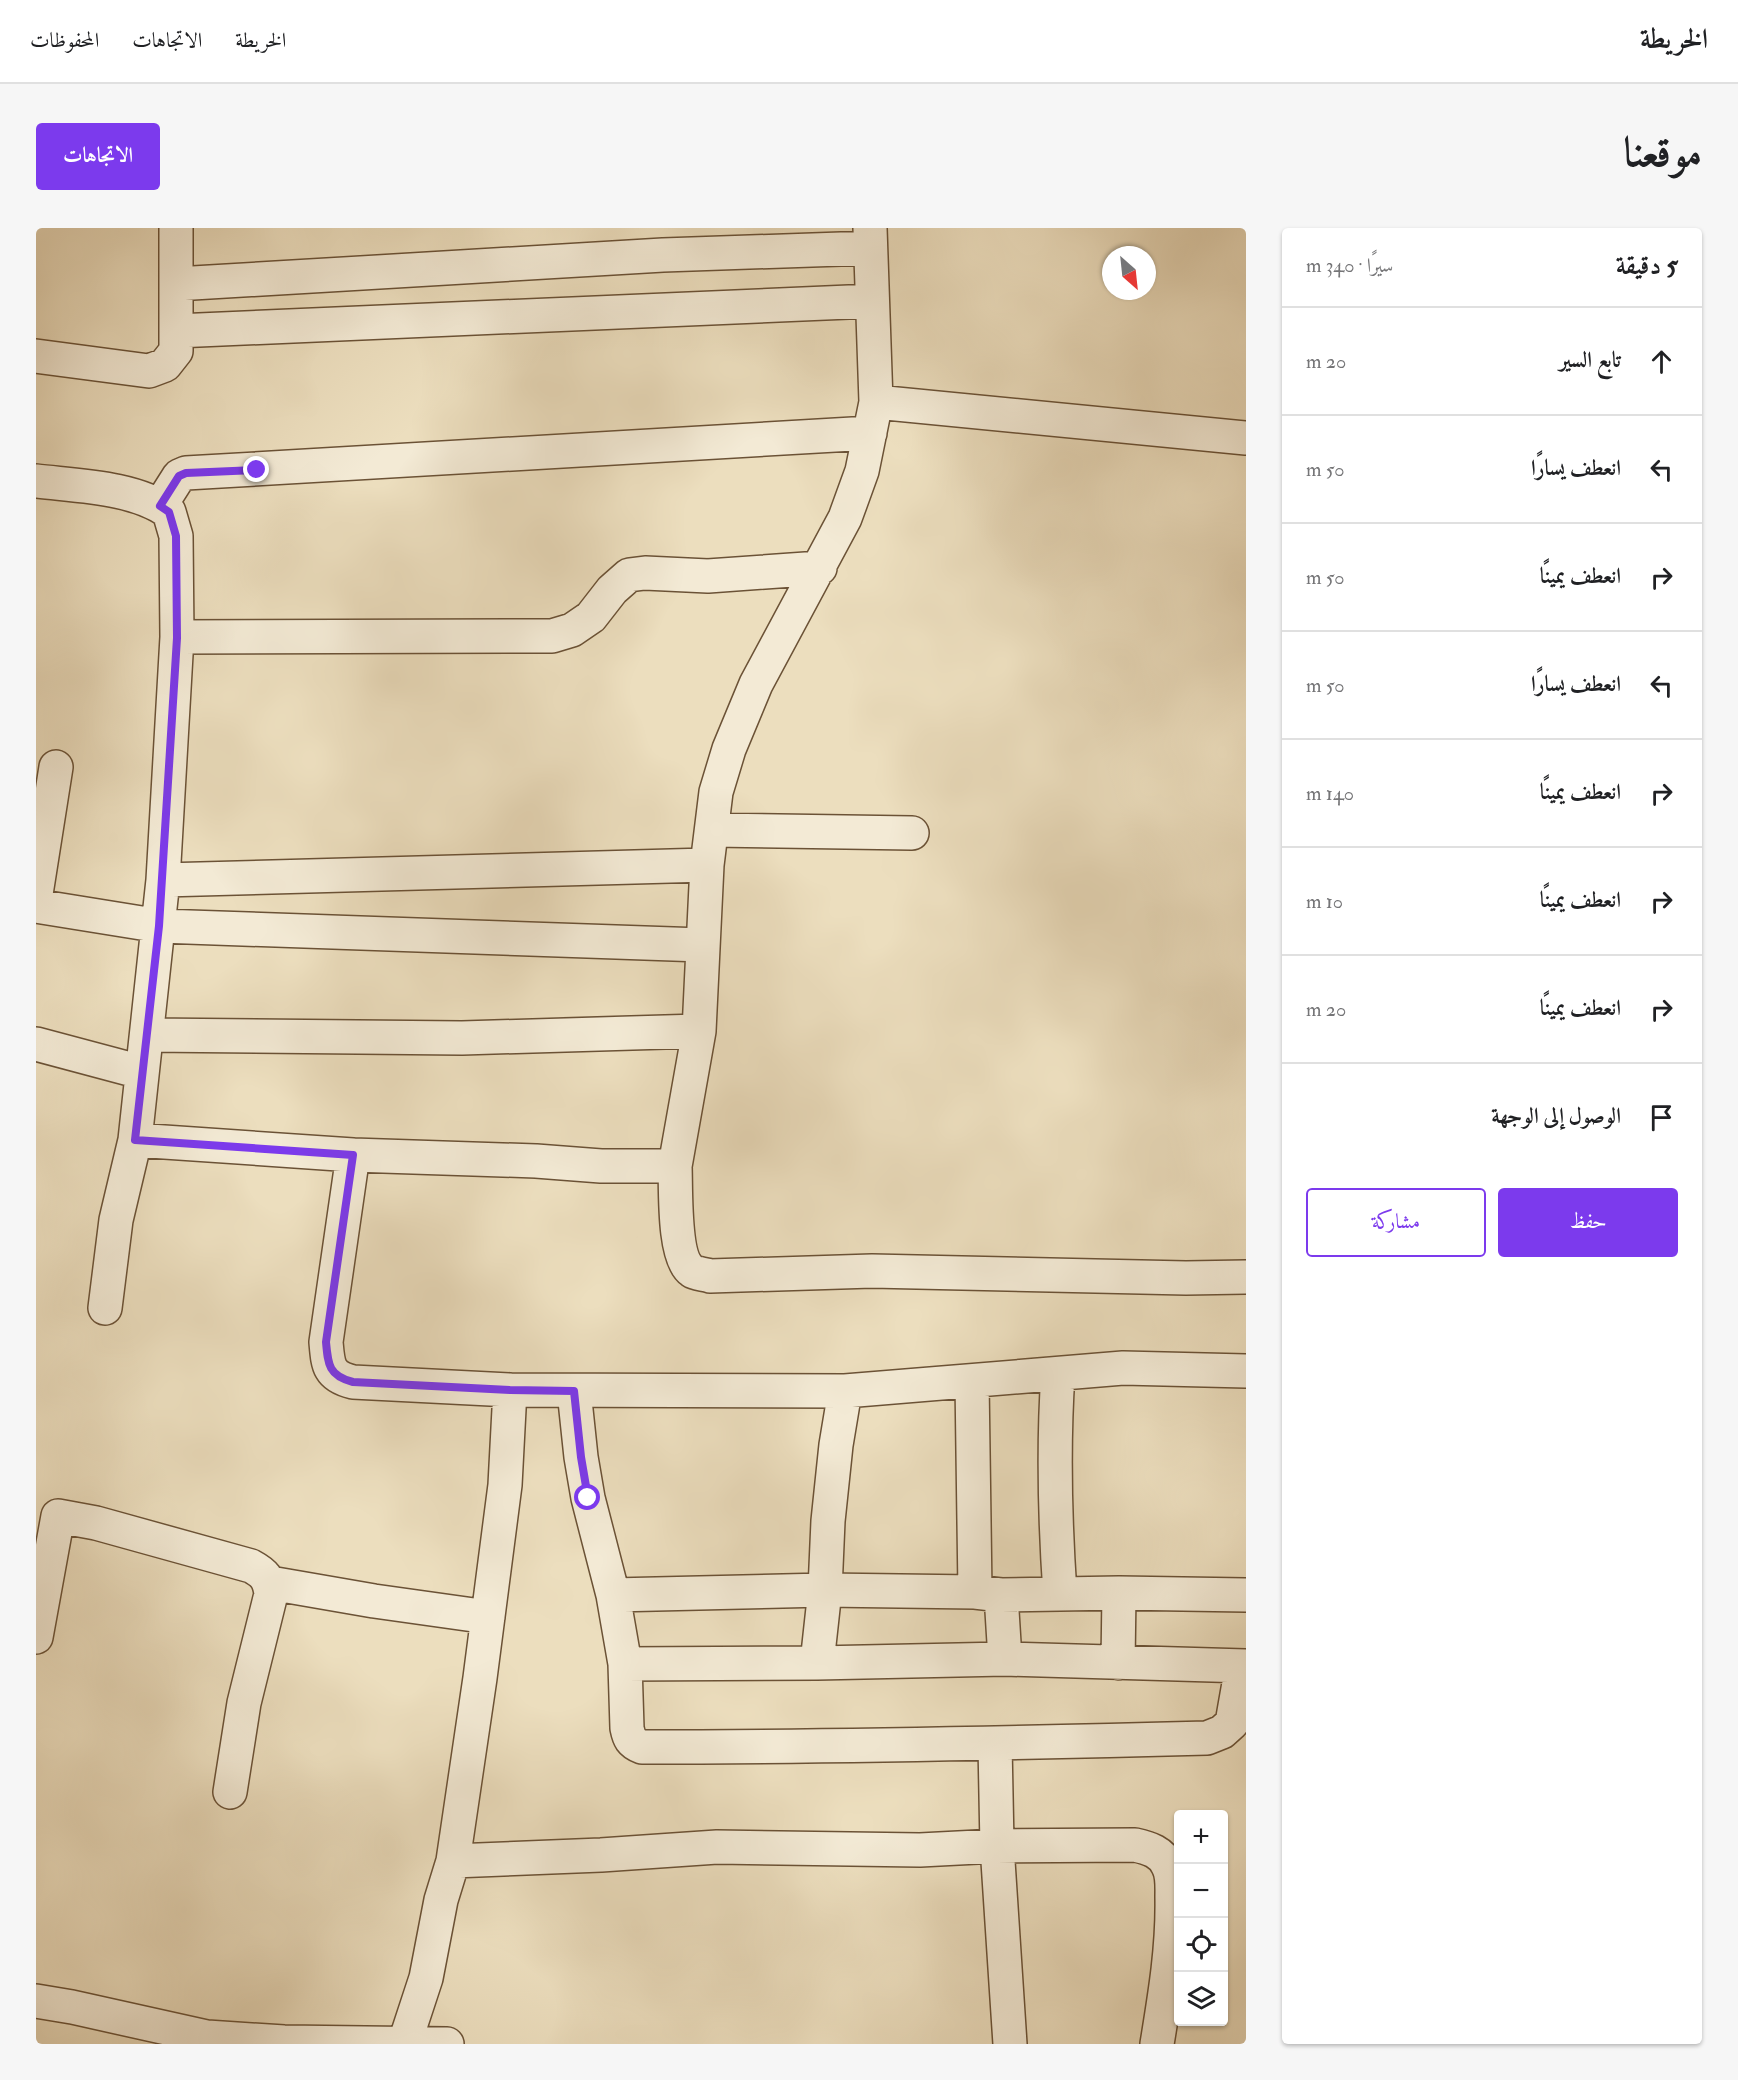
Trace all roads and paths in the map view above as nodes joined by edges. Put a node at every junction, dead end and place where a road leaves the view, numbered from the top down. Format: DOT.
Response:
graph roads {
  1 [pos="176,228"];
  2 [pos="870,238"];
  3 [pos="176,284"];
  4 [pos="872,301"];
  5 [pos="176,331"];
  6 [pos="36,356"];
  7 [pos="873,418"];
  8 [pos="1246,438"];
  9 [pos="36,481"];
  10 [pos="160,506"];
  11 [pos="820,568"];
  12 [pos="177,638"];
  13 [pos="56,767"];
  14 [pos="712,830"];
  15 [pos="912,833"];
  16 [pos="707,865"];
  17 [pos="163,880"];
  18 [pos="36,894"];
  19 [pos="36,906"];
  20 [pos="159,926"];
  21 [pos="702,945"];
  22 [pos="699,1031"];
  23 [pos="147,1035"];
  24 [pos="36,1044"];
  25 [pos="141,1072"];
  26 [pos="135,1140"];
  27 [pos="353,1155"];
  28 [pos="675,1166"];
  29 [pos="1246,1277"];
  30 [pos="105,1308"];
  31 [pos="1246,1371"];
  32 [pos="1058,1374"];
  33 [pos="972,1381"];
  34 [pos="510,1390"];
  35 [pos="574,1391"];
  36 [pos="845,1391"];
  37 [pos="47,1512"];
  38 [pos="270,1583"];
  39 [pos="825,1590"];
  40 [pos="1119,1593"];
  41 [pos="988,1594"];
  42 [pos="1060,1594"];
  43 [pos="613,1595"];
  44 [pos="1246,1595"];
  45 [pos="488,1617"];
  46 [pos="36,1637"];
  47 [pos="1005,1659"];
  48 [pos="817,1663"];
  49 [pos="1118,1663"];
  50 [pos="625,1664"];
  51 [pos="1244,1666"];
  52 [pos="995,1744"];
  53 [pos="230,1792"];
  54 [pos="997,1846"];
  55 [pos="453,1861"];
  56 [pos="36,2001"];
  57 [pos="207,2040"];
  58 [pos="405,2042"];
  59 [pos="447,2044"];
  60 [pos="1010,2044"];
  61 [pos="1157,2044"];
  1 -- 3 [label="street"];
  2 -- 3 [label="street"];
  2 -- 4 [label="street"];
  3 -- 5 [label="street"];
  4 -- 5 [label="street"];
  4 -- 7 [label="street"];
  5 -- 6 [label="street"];
  7 -- 8 [label="street"];
  7 -- 10 [label="street"];
  7 -- 11 [label="street"];
  9 -- 10 [label="street"];
  10 -- 12 [label="street"];
  11 -- 12 [label="street"];
  11 -- 14 [label="street"];
  12 -- 17 [label="street"];
  13 -- 18 [label="street"];
  14 -- 15 [label="street"];
  14 -- 16 [label="street"];
  16 -- 17 [label="street"];
  16 -- 21 [label="street"];
  17 -- 20 [label="street"];
  19 -- 20 [label="street"];
  20 -- 21 [label="street"];
  20 -- 23 [label="street"];
  21 -- 22 [label="street"];
  22 -- 23 [label="street"];
  22 -- 28 [label="street"];
  23 -- 25 [label="street"];
  24 -- 25 [label="street"];
  25 -- 26 [label="street"];
  26 -- 27 [label="street"];
  26 -- 30 [label="street"];
  27 -- 28 [label="street"];
  27 -- 34 [label="street"];
  28 -- 29 [label="street"];
  31 -- 32 [label="street"];
  32 -- 33 [label="street"];
  32 -- 42 [label="street"];
  33 -- 36 [label="street"];
  33 -- 41 [label="street"];
  34 -- 35 [label="street"];
  34 -- 45 [label="street"];
  35 -- 36 [label="street"];
  35 -- 43 [label="street"];
  36 -- 39 [label="street"];
  37 -- 38 [label="street"];
  37 -- 46 [label="street"];
  38 -- 45 [label="street"];
  38 -- 53 [label="street"];
  39 -- 41 [label="street"];
  39 -- 43 [label="street"];
  39 -- 48 [label="street"];
  40 -- 42 [label="street"];
  40 -- 44 [label="street"];
  40 -- 49 [label="street"];
  41 -- 42 [label="street"];
  41 -- 47 [label="street"];
  43 -- 50 [label="street"];
  45 -- 55 [label="street"];
  47 -- 48 [label="street"];
  47 -- 49 [label="street"];
  48 -- 50 [label="street"];
  49 -- 51 [label="street"];
  50 -- 52 [label="street"];
  51 -- 52 [label="street"];
  52 -- 54 [label="street"];
  54 -- 55 [label="street"];
  54 -- 60 [label="street"];
  54 -- 61 [label="street"];
  55 -- 58 [label="street"];
  56 -- 57 [label="street"];
  57 -- 58 [label="street"];
  58 -- 59 [label="street"];
}
